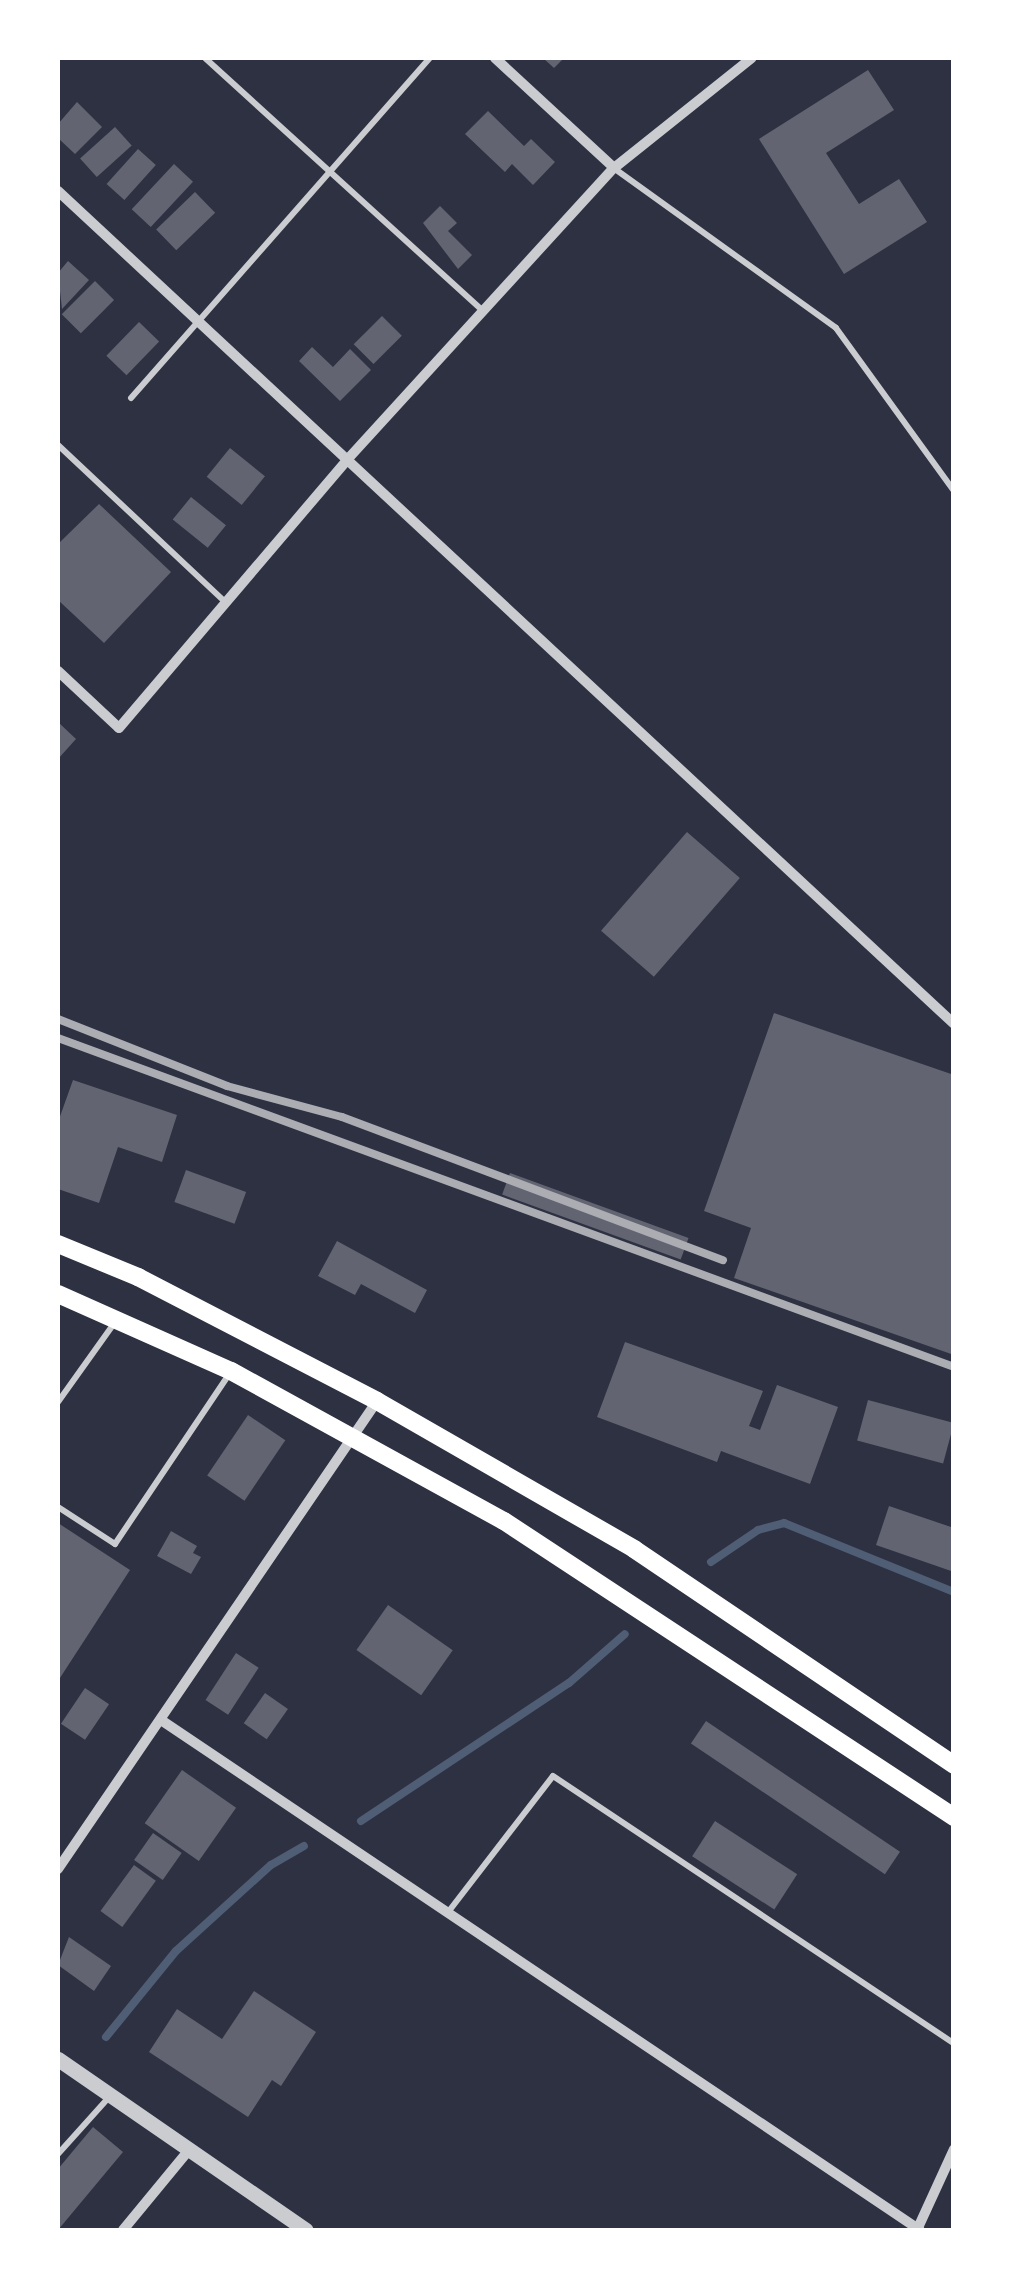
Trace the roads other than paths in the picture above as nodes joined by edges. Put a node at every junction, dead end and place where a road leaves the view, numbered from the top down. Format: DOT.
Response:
graph roads {
  1 [pos="205,58"];
  2 [pos="430,58"];
  3 [pos="494,58"];
  4 [pos="752,58"];
  5 [pos="614,168"];
  6 [pos="328,172"];
  7 [pos="58,192"];
  8 [pos="483,310"];
  9 [pos="196,321"];
  10 [pos="131,398"];
  11 [pos="58,445"];
  12 [pos="346,461"];
  13 [pos="954,491"];
  14 [pos="226,604"];
  15 [pos="58,671"];
  16 [pos="954,1024"];
  17 [pos="58,1244"];
  18 [pos="58,1294"];
  19 [pos="118,1318"];
  20 [pos="231,1371"];
  21 [pos="378,1400"];
  22 [pos="58,1402"];
  23 [pos="352,1436"];
  24 [pos="58,1507"];
  25 [pos="160,1720"];
  26 [pos="954,1765"];
  27 [pos="954,1817"];
  28 [pos="58,1869"];
  29 [pos="450,1912"];
  30 [pos="954,2043"];
  31 [pos="58,2059"];
  32 [pos="111,2095"];
  33 [pos="954,2149"];
  34 [pos="189,2150"];
  35 [pos="58,2154"];
  36 [pos="123,2230"];
  37 [pos="306,2230"];
  38 [pos="918,2230"];
  1 -- 6 [label="lane"];
  2 -- 6 [label="lane"];
  3 -- 5 [label="street"];
  4 -- 5 [label="street"];
  5 -- 8 [label="street"];
  5 -- 13 [label="lane"];
  6 -- 8 [label="lane"];
  6 -- 9 [label="lane"];
  7 -- 9 [label="street"];
  8 -- 12 [label="street"];
  9 -- 10 [label="lane"];
  9 -- 12 [label="street"];
  11 -- 14 [label="lane"];
  12 -- 14 [label="street"];
  12 -- 16 [label="street"];
  14 -- 15 [label="street"];
  17 -- 21 [label="main road"];
  18 -- 19 [label="main road"];
  19 -- 20 [label="main road"];
  19 -- 22 [label="lane"];
  20 -- 23 [label="main road"];
  20 -- 24 [label="lane"];
  21 -- 23 [label="street"];
  21 -- 26 [label="main road"];
  23 -- 25 [label="street"];
  23 -- 27 [label="main road"];
  25 -- 28 [label="street"];
  25 -- 29 [label="street"];
  29 -- 30 [label="lane"];
  29 -- 38 [label="street"];
  31 -- 32 [label="street"];
  32 -- 34 [label="street"];
  32 -- 35 [label="lane"];
  33 -- 38 [label="street"];
  34 -- 36 [label="street"];
  34 -- 37 [label="street"];
}
